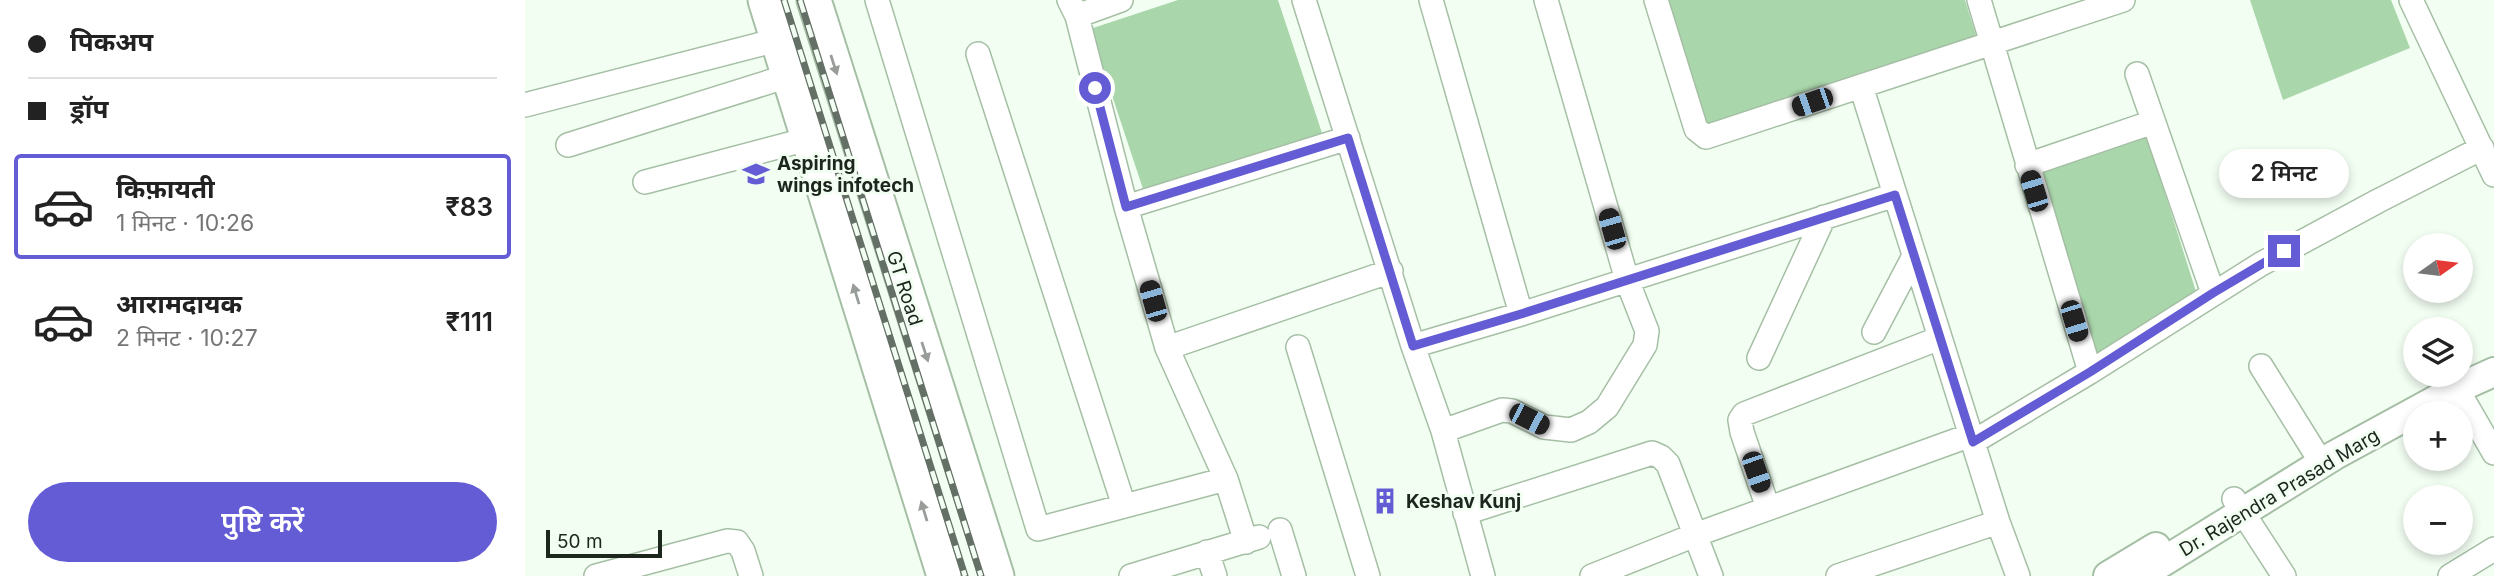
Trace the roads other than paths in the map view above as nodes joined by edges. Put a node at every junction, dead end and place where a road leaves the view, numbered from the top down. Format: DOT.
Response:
graph roads {
  1 [pos="765,0"];
  2 [pos="814,0"];
  3 [pos="877,0"];
  4 [pos="1121,0"];
  5 [pos="1304,0"];
  6 [pos="1431,0"];
  7 [pos="1546,0"];
  8 [pos="1656,0"];
  9 [pos="1979,0"];
  10 [pos="2411,0"];
  11 [pos="2119,1"];
  12 [pos="1073,8"];
  13 [pos="777,40"];
  14 [pos="1992,43"];
  15 [pos="978,54"];
  16 [pos="2137,74"];
  17 [pos="788,76"];
  18 [pos="1861,86"];
  19 [pos="525,104"];
  20 [pos="2153,122"];
  21 [pos="1348,138"];
  22 [pos="808,139"];
  23 [pos="568,145"];
  24 [pos="2481,148"];
  25 [pos="2027,165"];
  26 [pos="2494,175"];
  27 [pos="645,182"];
  28 [pos="1895,195"];
  29 [pos="1126,207"];
  30 [pos="1824,217"];
  31 [pos="1914,256"];
  32 [pos="1391,271"];
  33 [pos="1627,280"];
  34 [pos="2213,293"];
  35 [pos="1521,314"];
  36 [pos="1874,332"];
  37 [pos="1940,338"];
  38 [pos="1298,346"];
  39 [pos="1413,346"];
  40 [pos="1167,348"];
  41 [pos="2494,352"];
  42 [pos="1759,358"];
  43 [pos="2473,365"];
  44 [pos="2261,366"];
  45 [pos="2090,372"];
  46 [pos="2494,372"];
  47 [pos="2473,375"];
  48 [pos="2433,387"];
  49 [pos="2439,387"];
  50 [pos="2459,387"];
  51 [pos="1443,431"];
  52 [pos="1972,439"];
  53 [pos="2313,451"];
  54 [pos="2494,453"];
  55 [pos="1226,479"];
  56 [pos="1124,506"];
  57 [pos="2239,506"];
  58 [pos="1768,508"];
  59 [pos="1465,513"];
  60 [pos="1998,522"];
  61 [pos="1695,535"];
  62 [pos="1261,536"];
  63 [pos="2494,550"];
  64 [pos="1207,552"];
  65 [pos="600,575"];
  66 [pos="751,576"];
  67 [pos="944,576"];
  68 [pos="997,576"];
  69 [pos="1131,576"];
  70 [pos="1215,576"];
  71 [pos="1294,576"];
  72 [pos="1368,576"];
  73 [pos="1483,576"];
  74 [pos="1592,576"];
  75 [pos="1711,576"];
  76 [pos="1838,576"];
  77 [pos="2018,576"];
  78 [pos="2108,576"];
  79 [pos="2140,576"];
  80 [pos="2284,576"];
  81 [pos="2450,576"];
  1 -- 13 [label="highway"];
  2 -- 68 [label="highway, GT Road, one-way"];
  3 -- 56 [label="street"];
  4 -- 12 [label="street"];
  5 -- 21 [label="street"];
  6 -- 35 [label="street"];
  7 -- 33 [label="street"];
  8 -- 18 [label="street"];
  9 -- 14 [label="street"];
  10 -- 24 [label="street"];
  11 -- 14 [label="street"];
  12 -- 29 [label="street"];
  13 -- 17 [label="highway"];
  13 -- 19 [label="street"];
  14 -- 18 [label="street"];
  14 -- 25 [label="street"];
  15 -- 56 [label="street"];
  16 -- 20 [label="street"];
  17 -- 22 [label="highway"];
  17 -- 23 [label="street"];
  18 -- 28 [label="street"];
  20 -- 25 [label="street"];
  20 -- 34 [label="street"];
  21 -- 29 [label="street"];
  21 -- 32 [label="street"];
  22 -- 27 [label="street"];
  67 -- 22 [label="highway, one-way"];
  24 -- 26 [label="street"];
  24 -- 34 [label="street"];
  25 -- 45 [label="street"];
  28 -- 30 [label="street"];
  28 -- 31 [label="street"];
  29 -- 40 [label="street"];
  30 -- 33 [label="street"];
  30 -- 42 [label="street"];
  31 -- 36 [label="street"];
  31 -- 37 [label="street"];
  32 -- 39 [label="street"];
  32 -- 40 [label="street"];
  33 -- 35 [label="street"];
  33 -- 51 [label="street"];
  34 -- 45 [label="street"];
  35 -- 39 [label="street"];
  37 -- 52 [label="street"];
  37 -- 58 [label="street"];
  38 -- 72 [label="street"];
  39 -- 51 [label="street"];
  40 -- 55 [label="street"];
  41 -- 43 [label="main road, Dr. Rajendra Prasad Marg"];
  44 -- 53 [label="street"];
  45 -- 52 [label="street"];
  46 -- 47 [label="main road, Dr. Rajendra Prasad Marg"];
  48 -- 53 [label="main road, Dr. Rajendra Prasad Marg"];
  49 -- 57 [label="main road, Dr. Rajendra Prasad Marg"];
  50 -- 54 [label="street"];
  51 -- 59 [label="street"];
  52 -- 58 [label="street"];
  52 -- 60 [label="street"];
  53 -- 57 [label="main road, Dr. Rajendra Prasad Marg"];
  55 -- 56 [label="street"];
  55 -- 62 [label="street"];
  57 -- 78 [label="main road, Dr. Rajendra Prasad Marg"];
  57 -- 79 [label="main road, Dr. Rajendra Prasad Marg"];
  57 -- 80 [label="street"];
  58 -- 61 [label="street"];
  59 -- 61 [label="street"];
  59 -- 73 [label="street"];
  60 -- 76 [label="street"];
  60 -- 77 [label="street"];
  61 -- 74 [label="street"];
  61 -- 75 [label="street"];
  62 -- 64 [label="street"];
  62 -- 71 [label="street"];
  63 -- 81 [label="street"];
  64 -- 69 [label="street"];
  64 -- 70 [label="street"];
  65 -- 66 [label="street"];
}
